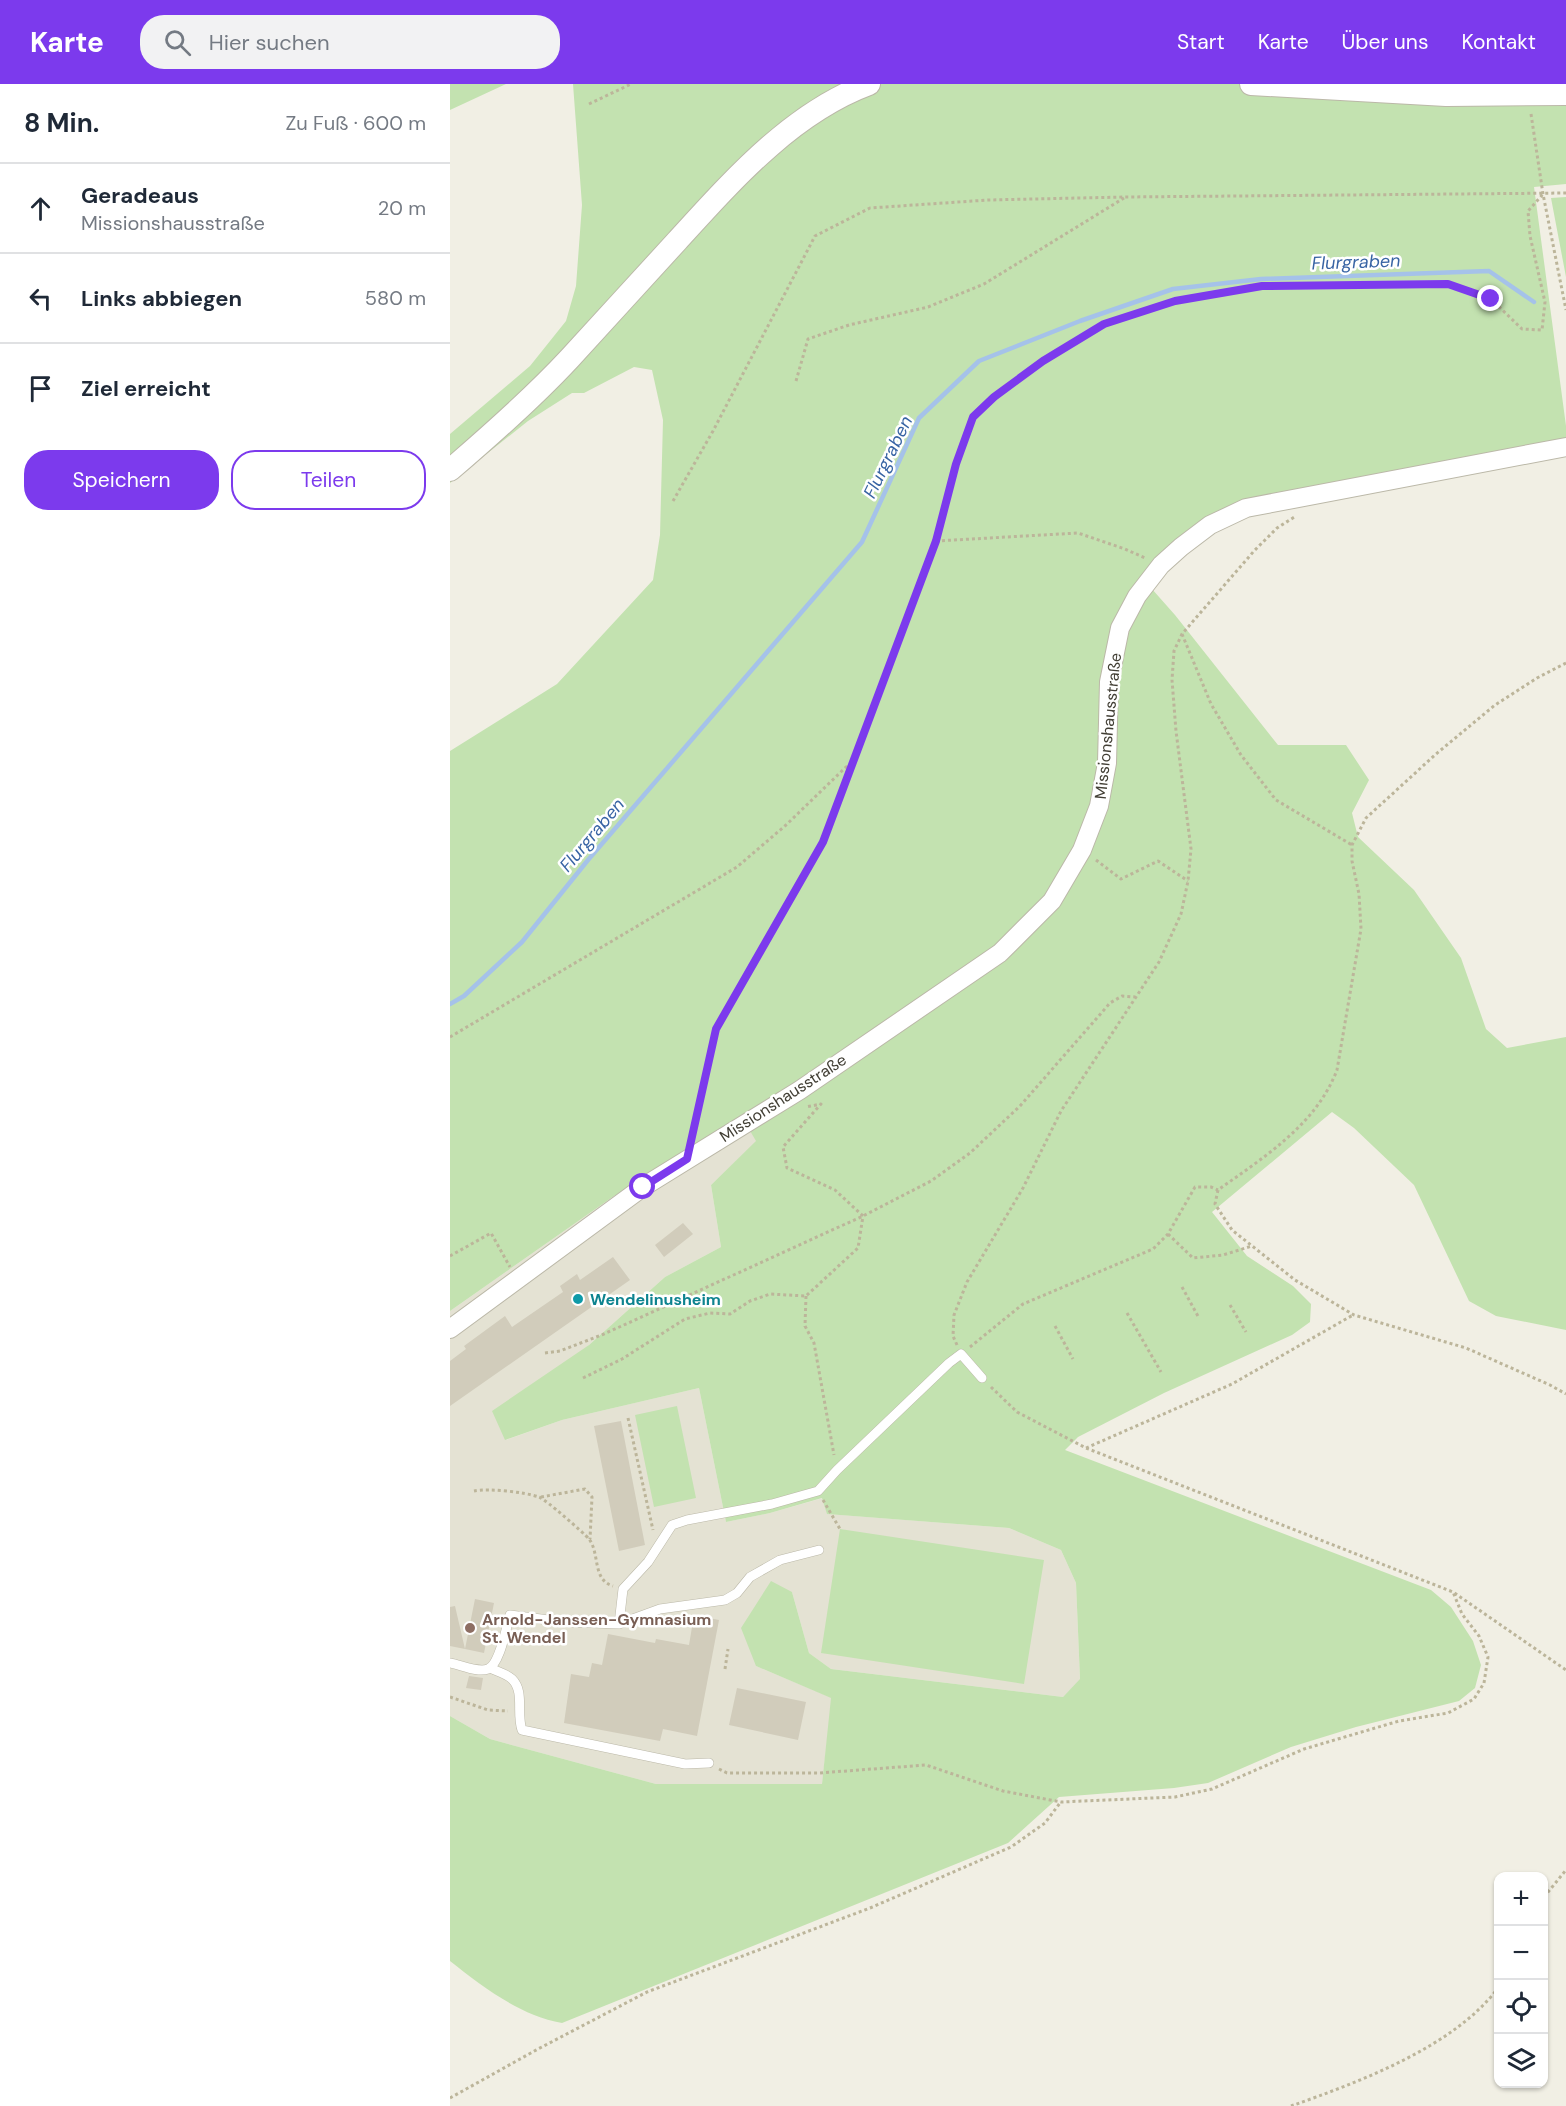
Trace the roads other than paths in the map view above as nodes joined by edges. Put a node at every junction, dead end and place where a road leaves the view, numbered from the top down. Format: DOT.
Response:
graph roads {
  1 [pos="869,84"];
  2 [pos="1251,84"];
  3 [pos="1566,94"];
  4 [pos="1566,447"];
  5 [pos="450,470"];
  6 [pos="450,1329"];
  7 [pos="982,1378"];
  8 [pos="819,1550"];
  9 [pos="619,1624"];
  10 [pos="450,1663"];
  11 [pos="490,1668"];
  12 [pos="709,1764"];
  1 -- 5 [label="street"];
  2 -- 3 [label="street"];
  4 -- 6 [label="street, Missionshausstraße"];
  7 -- 9 [label="lane"];
  8 -- 9 [label="lane"];
  9 -- 11 [label="lane"];
  10 -- 11 [label="lane"];
  11 -- 12 [label="lane"];
}
